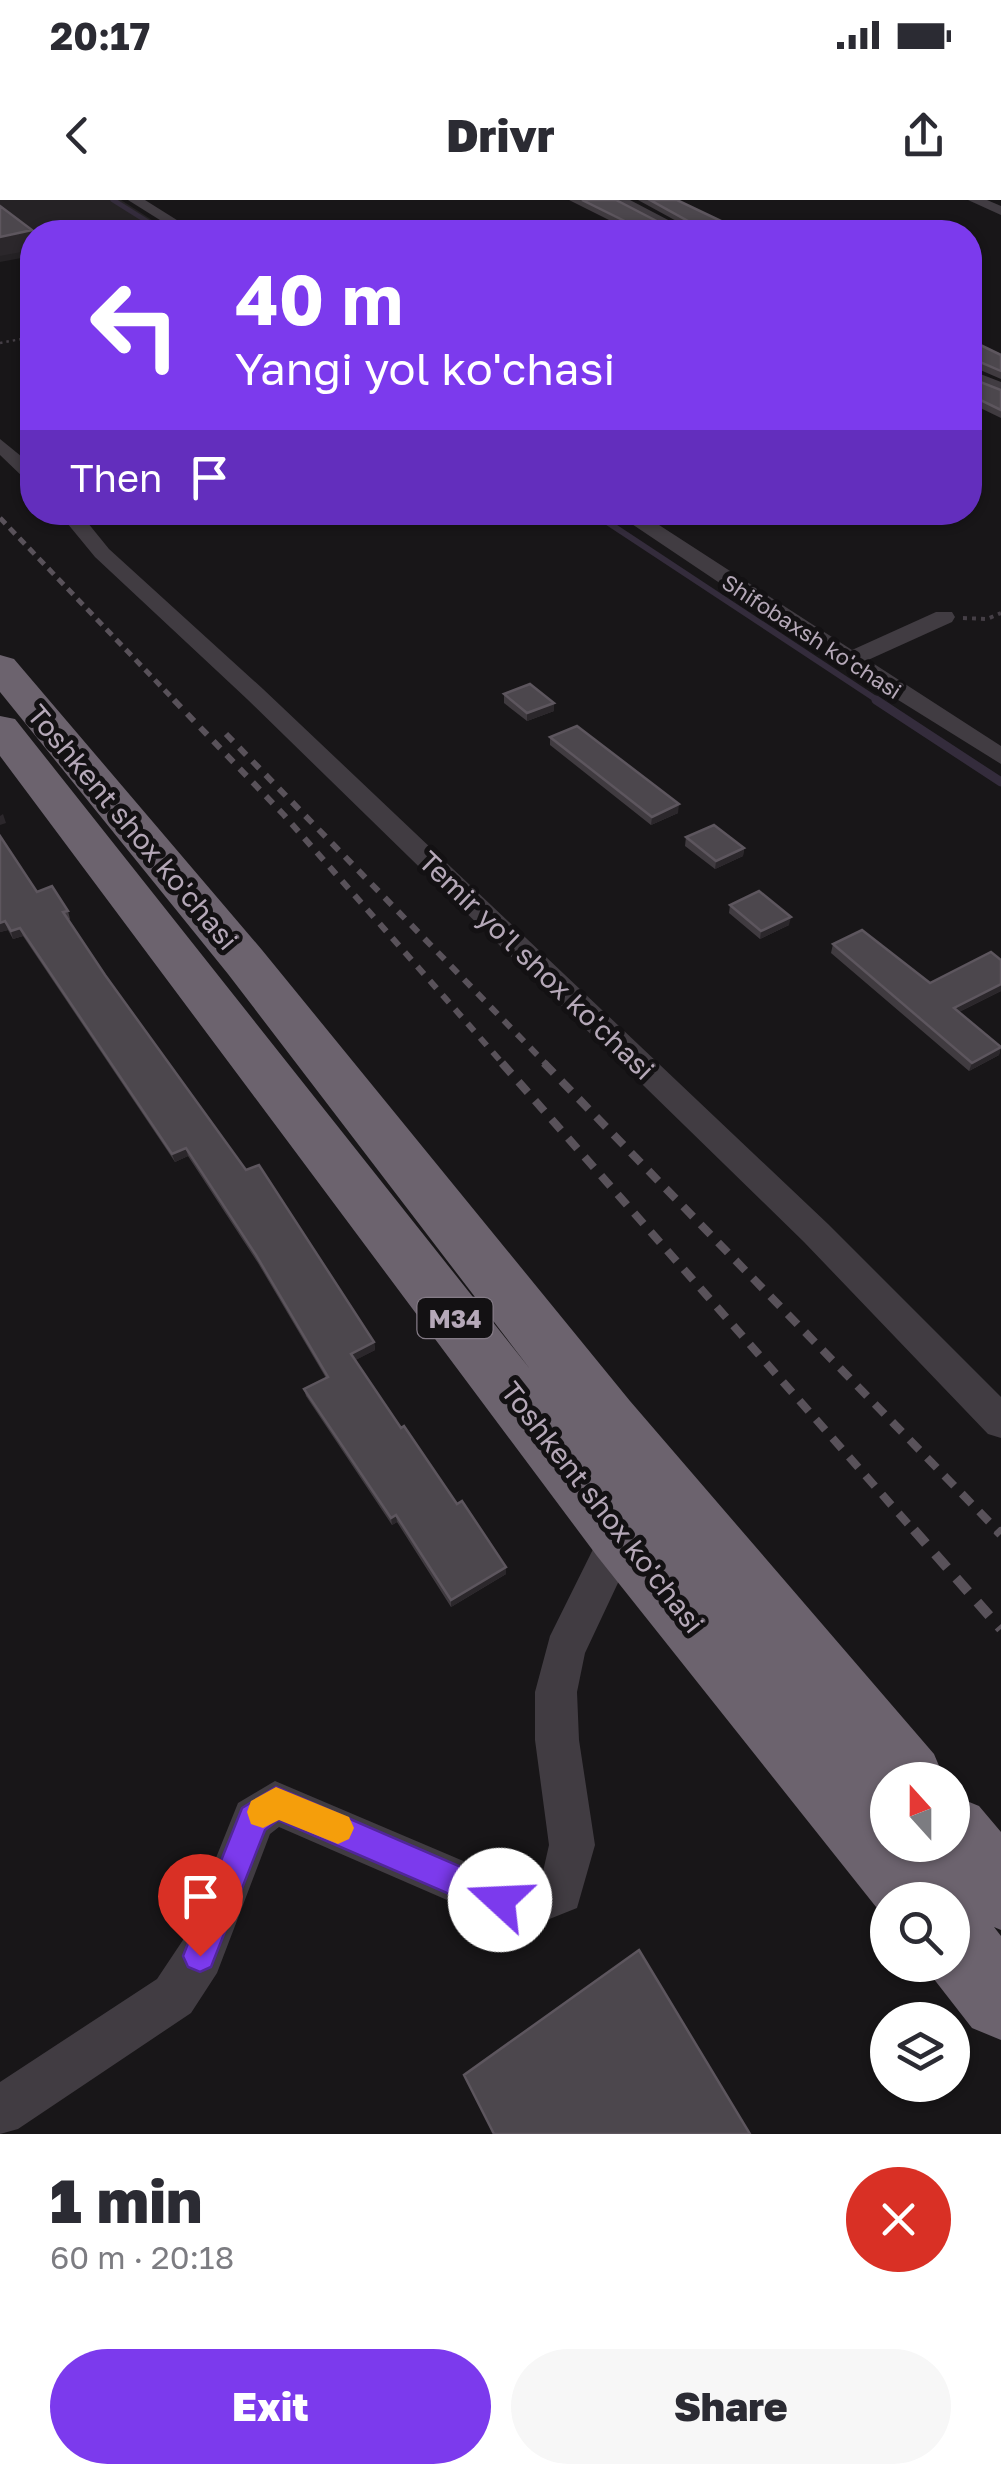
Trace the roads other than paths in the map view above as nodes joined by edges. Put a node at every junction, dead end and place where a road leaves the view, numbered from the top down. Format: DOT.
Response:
graph roads {
  1 [pos="135,200"];
  2 [pos="619,200"];
  3 [pos="974,200"];
  4 [pos="1001,212"];
  5 [pos="168,220"];
  6 [pos="660,220"];
  7 [pos="0,445"];
  8 [pos="20,464"];
  9 [pos="79,525"];
  10 [pos="644,525"];
  11 [pos="944,618"];
  12 [pos="850,660"];
  13 [pos="0,667"];
  14 [pos="0,728"];
  15 [pos="1001,757"];
  16 [pos="1001,1422"];
  17 [pos="621,1534"];
  18 [pos="893,1762"];
  19 [pos="970,1855"];
  20 [pos="905,1882"];
  21 [pos="1001,1891"];
  22 [pos="970,1962"];
  23 [pos="1001,1999"];
  24 [pos="0,2111"];
  1 -- 5 [label="street"];
  2 -- 6 [label="street"];
  3 -- 4 [label="street"];
  7 -- 8 [label="street"];
  9 -- 16 [label="street, Temir yo'l shox ko'chasi"];
  10 -- 12 [label="street, Shifobaxsh ko'chasi"];
  11 -- 12 [label="street"];
  12 -- 15 [label="street, Shifobaxsh ko'chasi"];
  13 -- 18 [label="highway, Toshkent shox ko'chasi / M34"];
  14 -- 17 [label="highway, Toshkent shox ko'chasi / M34"];
  17 -- 20 [label="highway, Toshkent shox ko'chasi / M34"];
  17 -- 24 [label="street"];
  19 -- 21 [label="highway"];
  22 -- 23 [label="highway"];
}
